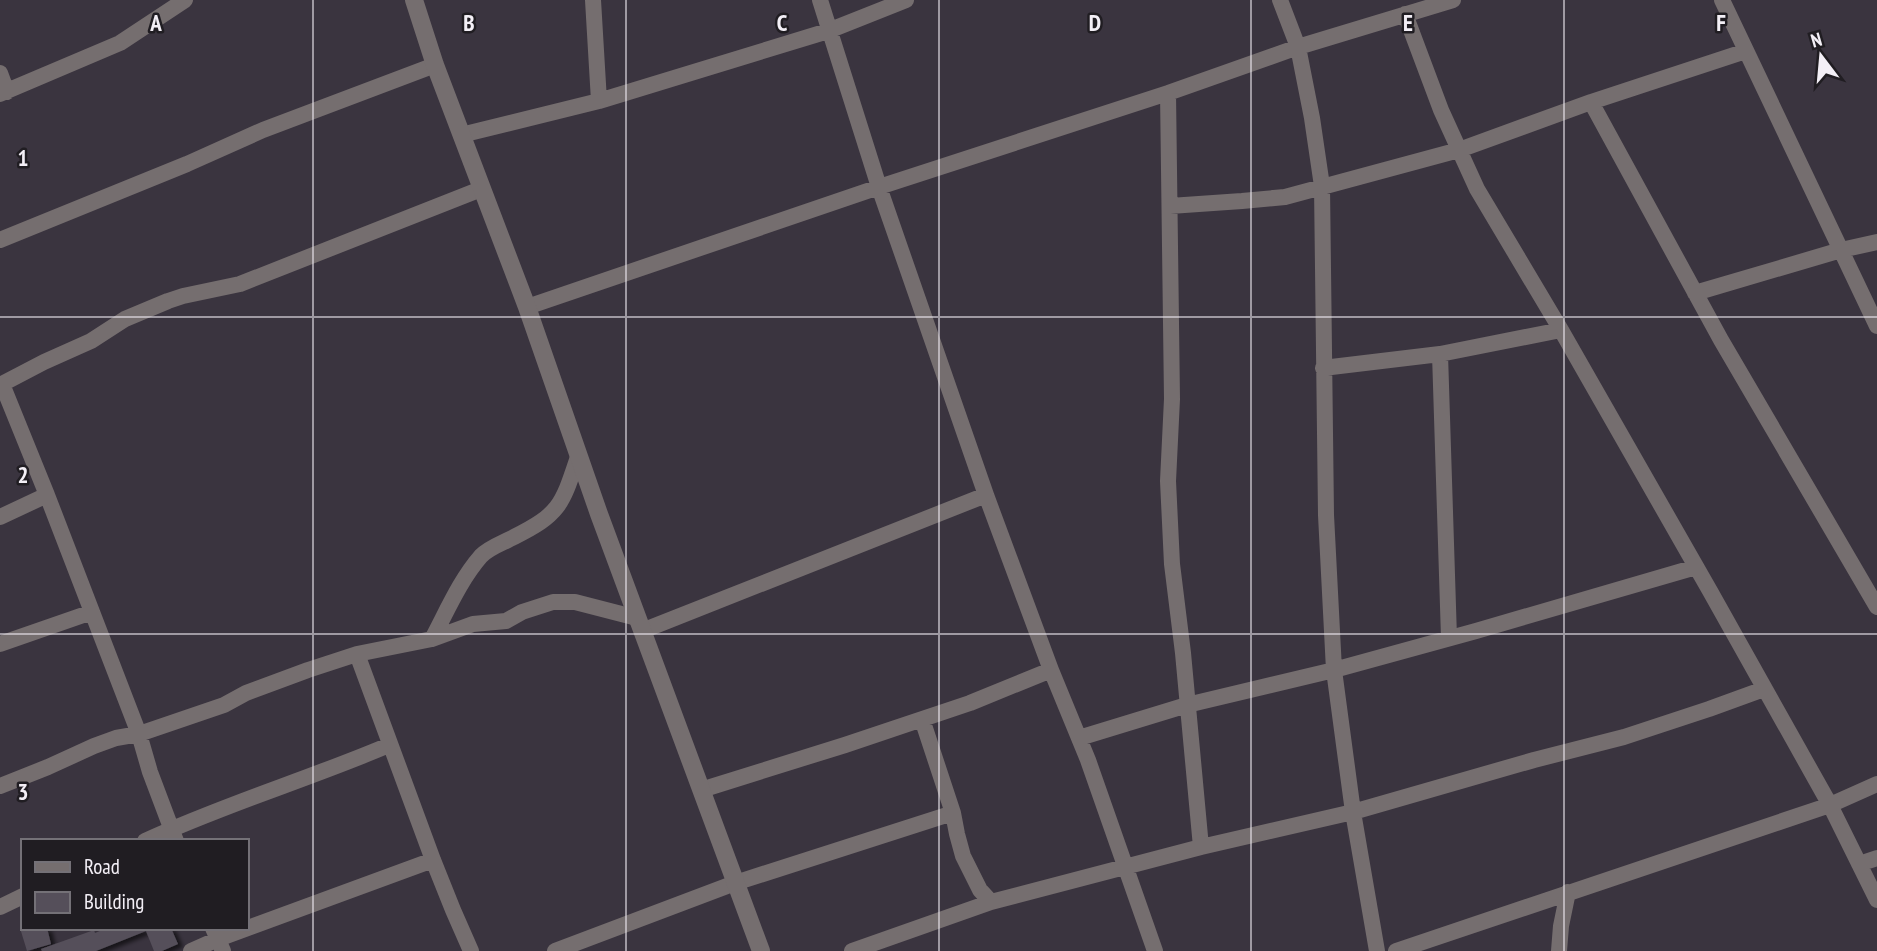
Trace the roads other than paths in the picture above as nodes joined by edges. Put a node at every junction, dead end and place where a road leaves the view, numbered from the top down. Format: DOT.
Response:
graph roads {
  1 [pos="185,0"];
  2 [pos="414,0"];
  3 [pos="593,0"];
  4 [pos="820,0"];
  5 [pos="906,0"];
  6 [pos="1280,0"];
  7 [pos="1453,0"];
  8 [pos="1722,0"];
  9 [pos="1405,14"];
  10 [pos="828,30"];
  11 [pos="1298,47"];
  12 [pos="1746,51"];
  13 [pos="435,65"];
  14 [pos="0,73"];
  15 [pos="4,93"];
  16 [pos="1168,93"];
  17 [pos="599,101"];
  18 [pos="1591,102"];
  19 [pos="461,135"];
  20 [pos="1459,150"];
  21 [pos="1322,186"];
  22 [pos="878,187"];
  23 [pos="481,189"];
  24 [pos="1170,206"];
  25 [pos="0,240"];
  26 [pos="1877,242"];
  27 [pos="1841,250"];
  28 [pos="1695,293"];
  29 [pos="527,307"];
  30 [pos="1877,326"];
  31 [pos="1562,330"];
  32 [pos="1440,354"];
  33 [pos="1323,368"];
  34 [pos="1,385"];
  35 [pos="578,457"];
  36 [pos="47,495"];
  37 [pos="986,495"];
  38 [pos="0,517"];
  39 [pos="1696,567"];
  40 [pos="1877,607"];
  41 [pos="92,612"];
  42 [pos="639,625"];
  43 [pos="1448,638"];
  44 [pos="432,639"];
  45 [pos="0,644"];
  46 [pos="357,654"];
  47 [pos="1051,670"];
  48 [pos="1334,670"];
  49 [pos="1764,689"];
  50 [pos="1187,705"];
  51 [pos="922,719"];
  52 [pos="139,734"];
  53 [pos="1079,738"];
  54 [pos="389,745"];
  55 [pos="1877,784"];
  56 [pos="0,786"];
  57 [pos="701,790"];
  58 [pos="1830,805"];
  59 [pos="1353,812"];
  60 [pos="953,813"];
  61 [pos="173,835"];
  62 [pos="154,839"];
  63 [pos="1201,847"];
  64 [pos="1877,858"];
  65 [pos="433,860"];
  66 [pos="1859,864"];
  67 [pos="1125,866"];
  68 [pos="735,883"];
  69 [pos="1568,892"];
  70 [pos="21,897"];
  71 [pos="1877,900"];
  72 [pos="991,902"];
  73 [pos="0,907"];
  74 [pos="248,928"];
  75 [pos="242,930"];
  76 [pos="218,939"];
  77 [pos="191,951"];
  78 [pos="471,951"];
  79 [pos="555,951"];
  80 [pos="761,951"];
  81 [pos="852,951"];
  82 [pos="1154,951"];
  83 [pos="1377,951"];
  84 [pos="1396,951"];
  85 [pos="1559,951"];
  1 -- 15 [label="street"];
  2 -- 13 [label="street"];
  3 -- 17 [label="street"];
  4 -- 10 [label="street"];
  5 -- 10 [label="street"];
  6 -- 11 [label="street"];
  7 -- 9 [label="street"];
  8 -- 12 [label="street"];
  9 -- 11 [label="street"];
  9 -- 20 [label="street"];
  10 -- 17 [label="street"];
  10 -- 22 [label="street"];
  11 -- 16 [label="street"];
  11 -- 21 [label="street"];
  12 -- 18 [label="street"];
  12 -- 27 [label="street"];
  13 -- 19 [label="street"];
  13 -- 25 [label="street"];
  14 -- 15 [label="street"];
  16 -- 22 [label="street"];
  16 -- 24 [label="street"];
  17 -- 19 [label="street"];
  18 -- 20 [label="street"];
  18 -- 28 [label="street"];
  19 -- 23 [label="street"];
  20 -- 21 [label="street"];
  20 -- 31 [label="street"];
  21 -- 24 [label="street"];
  21 -- 33 [label="street"];
  22 -- 29 [label="street"];
  22 -- 37 [label="street"];
  23 -- 29 [label="street"];
  23 -- 34 [label="street"];
  24 -- 50 [label="street"];
  26 -- 27 [label="street"];
  27 -- 28 [label="street"];
  27 -- 30 [label="street"];
  28 -- 40 [label="street"];
  29 -- 35 [label="street"];
  31 -- 32 [label="street"];
  31 -- 39 [label="street"];
  32 -- 33 [label="street"];
  32 -- 43 [label="street"];
  33 -- 48 [label="street"];
  34 -- 36 [label="street"];
  35 -- 42 [label="street"];
  35 -- 44 [label="street"];
  36 -- 38 [label="street"];
  36 -- 41 [label="street"];
  37 -- 42 [label="street"];
  37 -- 47 [label="street"];
  39 -- 43 [label="street"];
  39 -- 49 [label="street"];
  41 -- 45 [label="street"];
  41 -- 52 [label="street"];
  42 -- 44 [label="street"];
  42 -- 57 [label="street"];
  43 -- 48 [label="street"];
  44 -- 46 [label="street"];
  46 -- 52 [label="street"];
  46 -- 54 [label="street"];
  47 -- 51 [label="street"];
  47 -- 53 [label="street"];
  48 -- 50 [label="street"];
  48 -- 59 [label="street"];
  49 -- 58 [label="street"];
  49 -- 59 [label="street"];
  50 -- 53 [label="street"];
  50 -- 63 [label="street"];
  51 -- 57 [label="street"];
  51 -- 60 [label="street"];
  52 -- 56 [label="street"];
  52 -- 61 [label="street"];
  53 -- 67 [label="street"];
  54 -- 61 [label="street"];
  54 -- 65 [label="street"];
  55 -- 58 [label="street"];
  57 -- 68 [label="street"];
  58 -- 66 [label="street"];
  58 -- 69 [label="street"];
  59 -- 63 [label="street"];
  59 -- 83 [label="street"];
  60 -- 68 [label="street"];
  60 -- 72 [label="street"];
  61 -- 62 [label="street"];
  63 -- 67 [label="street"];
  64 -- 66 [label="street"];
  65 -- 74 [label="street"];
  65 -- 78 [label="street"];
  66 -- 71 [label="street"];
  67 -- 72 [label="street"];
  67 -- 82 [label="street"];
  68 -- 79 [label="street"];
  68 -- 80 [label="street"];
  69 -- 84 [label="street"];
  69 -- 85 [label="street"];
  70 -- 73 [label="street"];
  72 -- 81 [label="street"];
  75 -- 76 [label="street"];
  76 -- 77 [label="street"];
}
